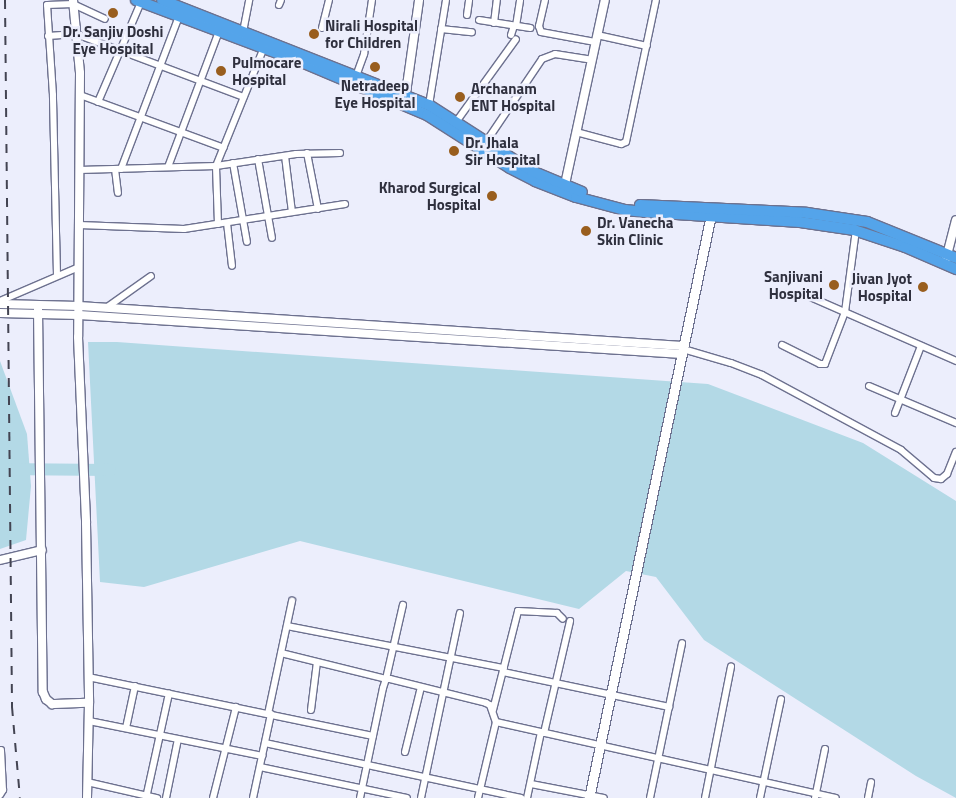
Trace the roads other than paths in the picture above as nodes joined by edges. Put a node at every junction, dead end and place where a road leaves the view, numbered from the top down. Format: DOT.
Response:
graph roads {
  1 [pos="162,0"];
  2 [pos="249,0"];
  3 [pos="329,0"];
  4 [pos="372,0"];
  5 [pos="418,0"];
  6 [pos="446,0"];
  7 [pos="469,0"];
  8 [pos="497,0"];
  9 [pos="520,0"];
  10 [pos="546,0"];
  11 [pos="605,0"];
  12 [pos="656,0"];
  13 [pos="138,1"];
  14 [pos="73,2"];
  15 [pos="467,15"];
  16 [pos="179,16"];
  17 [pos="105,19"];
  18 [pos="479,20"];
  19 [pos="494,22"];
  20 [pos="515,26"];
  21 [pos="322,28"];
  22 [pos="530,28"];
  23 [pos="441,29"];
  24 [pos="219,31"];
  25 [pos="243,32"];
  26 [pos="472,32"];
  27 [pos="76,34"];
  28 [pos="48,36"];
  29 [pos="596,39"];
  30 [pos="266,45"];
  31 [pos="647,46"];
  32 [pos="120,50"];
  33 [pos="592,60"];
  34 [pos="160,66"];
  35 [pos="354,79"];
  36 [pos="201,81"];
  37 [pos="80,95"];
  38 [pos="244,97"];
  39 [pos="405,100"];
  40 [pos="98,102"];
  41 [pos="428,105"];
  42 [pos="140,117"];
  43 [pos="456,122"];
  44 [pos="181,132"];
  45 [pos="576,132"];
  46 [pos="486,142"];
  47 [pos="224,148"];
  48 [pos="308,153"];
  49 [pos="340,153"];
  50 [pos="285,156"];
  51 [pos="258,160"];
  52 [pos="234,163"];
  53 [pos="216,166"];
  54 [pos="168,167"];
  55 [pos="118,169"];
  56 [pos="79,170"];
  57 [pos="564,189"];
  58 [pos="118,193"];
  59 [pos="344,204"];
  60 [pos="318,209"];
  61 [pos="292,212"];
  62 [pos="711,212"];
  63 [pos="268,215"];
  64 [pos="242,219"];
  65 [pos="956,220"];
  66 [pos="227,222"];
  67 [pos="218,224"];
  68 [pos="79,225"];
  69 [pos="856,230"];
  70 [pos="272,238"];
  71 [pos="247,242"];
  72 [pos="949,259"];
  73 [pos="232,266"];
  74 [pos="79,267"];
  75 [pos="956,269"];
  76 [pos="57,275"];
  77 [pos="151,276"];
  78 [pos="808,296"];
  79 [pos="0,303"];
  80 [pos="38,304"];
  81 [pos="106,308"];
  82 [pos="79,310"];
  83 [pos="845,312"];
  84 [pos="0,313"];
  85 [pos="37,314"];
  86 [pos="242,321"];
  87 [pos="782,345"];
  88 [pos="921,346"];
  89 [pos="683,350"];
  90 [pos="956,361"];
  91 [pos="869,386"];
  92 [pos="900,399"];
  93 [pos="895,413"];
  94 [pos="956,423"];
  95 [pos="956,452"];
  96 [pos="42,550"];
  97 [pos="0,560"];
  98 [pos="292,600"];
  99 [pos="403,605"];
  100 [pos="460,613"];
  101 [pos="563,619"];
  102 [pos="570,621"];
  103 [pos="286,626"];
  104 [pos="682,643"];
  105 [pos="393,648"];
  106 [pos="281,653"];
  107 [pos="451,657"];
  108 [pos="317,662"];
  109 [pos="731,667"];
  110 [pos="504,670"];
  111 [pos="88,676"];
  112 [pos="386,680"];
  113 [pos="556,683"];
  114 [pos="135,686"];
  115 [pos="421,687"];
  116 [pos="444,692"];
  117 [pos="169,693"];
  118 [pos="611,695"];
  119 [pos="781,699"];
  120 [pos="89,703"];
  121 [pos="236,707"];
  122 [pos="669,707"];
  123 [pos="312,710"];
  124 [pos="493,710"];
  125 [pos="270,714"];
  126 [pos="89,721"];
  127 [pos="496,722"];
  128 [pos="126,728"];
  129 [pos="543,733"];
  130 [pos="160,735"];
  131 [pos="373,736"];
  132 [pos="178,739"];
  133 [pos="265,743"];
  134 [pos="600,745"];
  135 [pos="224,748"];
  136 [pos="825,749"];
  137 [pos="1,750"];
  138 [pos="406,752"];
  139 [pos="262,756"];
  140 [pos="658,759"];
  141 [pos="368,764"];
  142 [pos="260,767"];
  143 [pos="711,770"];
  144 [pos="426,777"];
  145 [pos="87,782"];
  146 [pos="763,782"];
  147 [pos="871,782"];
  148 [pos="531,784"];
  149 [pos="362,789"];
  150 [pos="480,789"];
  151 [pos="0,795"];
  152 [pos="815,796"];
  153 [pos="146,797"];
  154 [pos="590,797"];
  155 [pos="87,798"];
  156 [pos="157,798"];
  157 [pos="166,798"];
  158 [pos="214,798"];
  159 [pos="253,798"];
  160 [pos="360,798"];
  161 [pos="407,798"];
  162 [pos="421,798"];
  163 [pos="478,798"];
  164 [pos="522,798"];
  165 [pos="527,798"];
  166 [pos="604,798"];
  167 [pos="650,798"];
  168 [pos="705,798"];
  169 [pos="760,798"];
  170 [pos="836,798"];
  171 [pos="868,798"];
  1 -- 25 [label="highway"];
  2 -- 25 [label="street"];
  3 -- 21 [label="street"];
  4 -- 35 [label="street"];
  5 -- 39 [label="street"];
  6 -- 23 [label="street"];
  7 -- 15 [label="street"];
  8 -- 19 [label="street"];
  9 -- 20 [label="street"];
  10 -- 29 [label="street"];
  11 -- 29 [label="street"];
  12 -- 31 [label="street"];
  13 -- 16 [label="highway"];
  13 -- 32 [label="street"];
  14 -- 17 [label="street"];
  14 -- 27 [label="street"];
  14 -- 28 [label="street"];
  16 -- 24 [label="highway"];
  16 -- 34 [label="street"];
  18 -- 19 [label="street"];
  19 -- 20 [label="street"];
  20 -- 22 [label="street"];
  20 -- 43 [label="street"];
  23 -- 26 [label="street"];
  23 -- 41 [label="street"];
  24 -- 30 [label="highway"];
  24 -- 36 [label="street"];
  25 -- 30 [label="highway"];
  27 -- 28 [label="street"];
  27 -- 32 [label="street"];
  27 -- 37 [label="street"];
  28 -- 76 [label="street"];
  29 -- 31 [label="street"];
  29 -- 33 [label="street"];
  30 -- 35 [label="highway"];
  30 -- 38 [label="street"];
  31 -- 45 [label="street"];
  32 -- 34 [label="street"];
  32 -- 40 [label="street"];
  33 -- 45 [label="street"];
  33 -- 46 [label="street"];
  34 -- 36 [label="street"];
  34 -- 42 [label="street"];
  35 -- 39 [label="highway"];
  36 -- 38 [label="street"];
  36 -- 44 [label="street"];
  37 -- 40 [label="street"];
  37 -- 56 [label="street"];
  38 -- 47 [label="street"];
  39 -- 41 [label="highway"];
  39 -- 57 [label="highway"];
  40 -- 42 [label="street"];
  41 -- 43 [label="highway"];
  42 -- 44 [label="street"];
  42 -- 55 [label="street"];
  43 -- 46 [label="highway"];
  44 -- 47 [label="street"];
  44 -- 54 [label="street"];
  45 -- 57 [label="street"];
  46 -- 57 [label="highway"];
  47 -- 53 [label="street"];
  48 -- 49 [label="street"];
  48 -- 50 [label="street"];
  48 -- 60 [label="street"];
  50 -- 51 [label="street"];
  50 -- 61 [label="street"];
  51 -- 52 [label="street"];
  51 -- 63 [label="street"];
  52 -- 53 [label="street"];
  52 -- 64 [label="street"];
  53 -- 54 [label="street"];
  53 -- 67 [label="street"];
  54 -- 55 [label="street"];
  55 -- 56 [label="street"];
  55 -- 58 [label="street"];
  56 -- 68 [label="street"];
  57 -- 62 [label="highway"];
  59 -- 60 [label="street"];
  60 -- 61 [label="street"];
  61 -- 63 [label="street"];
  62 -- 69 [label="highway"];
  62 -- 72 [label="highway"];
  62 -- 89 [label="main road"];
  63 -- 64 [label="street"];
  63 -- 70 [label="street"];
  64 -- 66 [label="street"];
  64 -- 71 [label="street"];
  65 -- 72 [label="street"];
  66 -- 67 [label="street"];
  66 -- 73 [label="street"];
  67 -- 68 [label="street"];
  68 -- 74 [label="street"];
  69 -- 72 [label="highway"];
  69 -- 83 [label="street"];
  72 -- 75 [label="highway"];
  74 -- 76 [label="street"];
  74 -- 82 [label="street"];
  76 -- 79 [label="street"];
  77 -- 81 [label="street"];
  78 -- 83 [label="street"];
  79 -- 80 [label="street"];
  80 -- 82 [label="street"];
  80 -- 85 [label="street"];
  81 -- 82 [label="street"];
  81 -- 86 [label="street"];
  82 -- 85 [label="street"];
  82 -- 86 [label="street"];
  82 -- 111 [label="street"];
  83 -- 87 [label="street"];
  83 -- 88 [label="street"];
  84 -- 85 [label="street"];
  85 -- 96 [label="street"];
  86 -- 89 [label="street"];
  88 -- 90 [label="street"];
  88 -- 92 [label="street"];
  89 -- 95 [label="street"];
  89 -- 118 [label="main road"];
  91 -- 92 [label="street"];
  92 -- 93 [label="street"];
  92 -- 94 [label="street"];
  96 -- 97 [label="street"];
  96 -- 120 [label="street"];
  98 -- 103 [label="street"];
  99 -- 105 [label="street"];
  100 -- 107 [label="street"];
  101 -- 110 [label="street"];
  102 -- 113 [label="street"];
  103 -- 105 [label="street"];
  103 -- 106 [label="street"];
  104 -- 122 [label="street"];
  105 -- 107 [label="street"];
  105 -- 112 [label="street"];
  106 -- 108 [label="street"];
  106 -- 125 [label="street"];
  107 -- 110 [label="street"];
  107 -- 116 [label="street"];
  108 -- 112 [label="street"];
  108 -- 123 [label="street"];
  109 -- 143 [label="street"];
  110 -- 113 [label="street"];
  110 -- 124 [label="street"];
  111 -- 114 [label="street"];
  111 -- 120 [label="street"];
  112 -- 115 [label="street"];
  112 -- 131 [label="street"];
  113 -- 118 [label="street"];
  113 -- 129 [label="street"];
  114 -- 117 [label="street"];
  114 -- 128 [label="street"];
  115 -- 116 [label="street"];
  115 -- 138 [label="street"];
  116 -- 124 [label="street"];
  116 -- 144 [label="street"];
  117 -- 121 [label="street"];
  117 -- 130 [label="street"];
  118 -- 122 [label="street"];
  118 -- 134 [label="main road"];
  119 -- 146 [label="street"];
  120 -- 126 [label="street"];
  121 -- 125 [label="street"];
  121 -- 135 [label="street"];
  122 -- 140 [label="street"];
  124 -- 127 [label="street"];
  125 -- 131 [label="street"];
  125 -- 133 [label="street"];
  126 -- 128 [label="street"];
  126 -- 145 [label="street"];
  127 -- 129 [label="street"];
  127 -- 150 [label="street"];
  128 -- 130 [label="street"];
  129 -- 134 [label="street"];
  129 -- 148 [label="street"];
  130 -- 132 [label="street"];
  130 -- 153 [label="street"];
  131 -- 141 [label="street"];
  132 -- 135 [label="street"];
  132 -- 157 [label="street"];
  133 -- 139 [label="street"];
  133 -- 141 [label="street"];
  134 -- 140 [label="street"];
  134 -- 154 [label="main road"];
  135 -- 139 [label="street"];
  135 -- 158 [label="street"];
  136 -- 152 [label="street"];
  137 -- 151 [label="street"];
  139 -- 142 [label="street"];
  140 -- 143 [label="street"];
  140 -- 167 [label="street"];
  141 -- 144 [label="street"];
  141 -- 149 [label="street"];
  142 -- 149 [label="street"];
  142 -- 159 [label="street"];
  143 -- 146 [label="street"];
  143 -- 168 [label="street"];
  144 -- 150 [label="street"];
  144 -- 162 [label="street"];
  145 -- 153 [label="street"];
  145 -- 155 [label="street"];
  146 -- 152 [label="street"];
  146 -- 169 [label="street"];
  147 -- 171 [label="street"];
  148 -- 154 [label="street"];
  148 -- 165 [label="street"];
  149 -- 160 [label="street"];
  149 -- 161 [label="street"];
  150 -- 163 [label="street"];
  150 -- 164 [label="street"];
  152 -- 170 [label="street"];
  153 -- 156 [label="street"];
  154 -- 166 [label="street"];
}
